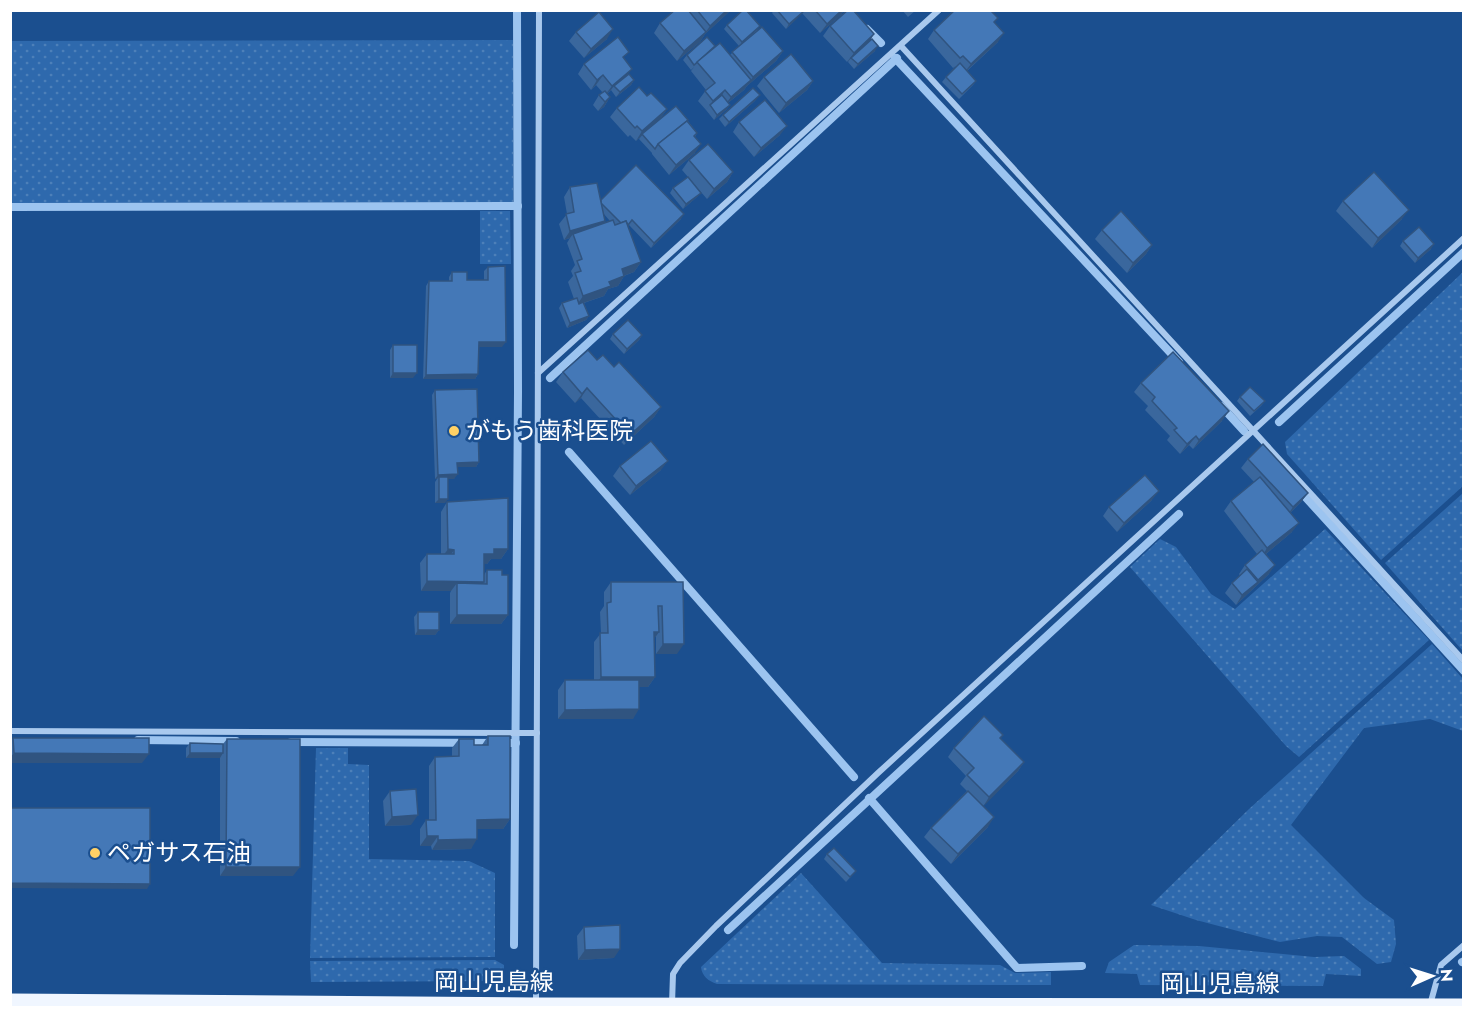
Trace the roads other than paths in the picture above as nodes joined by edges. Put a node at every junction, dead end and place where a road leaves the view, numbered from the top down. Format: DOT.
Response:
graph roads {
  1 [pos="539,10"];
  2 [pos="939,10"];
  3 [pos="901,46"];
  4 [pos="1464,238"];
  5 [pos="538,373"];
  6 [pos="1254,432"];
  7 [pos="1464,662"];
  8 [pos="10,731"];
  9 [pos="537,733"];
  10 [pos="1464,945"];
  11 [pos="10,1001"];
  12 [pos="672,1004"];
  13 [pos="536,1006"];
  14 [pos="618,1006"];
  15 [pos="977,1006"];
  16 [pos="1464,1006"];
  17 [pos="1430,1007"];
  1 -- 5 [label="street"];
  2 -- 3 [label="street"];
  3 -- 5 [label="street"];
  3 -- 6 [label="street"];
  4 -- 6 [label="street"];
  5 -- 9 [label="street"];
  6 -- 7 [label="street"];
  6 -- 12 [label="street"];
  8 -- 9 [label="street"];
  9 -- 13 [label="street"];
  10 -- 17 [label="street"];
  11 -- 13 [label="main road, 岡山児島線"];
  12 -- 14 [label="main road, 岡山児島線"];
  12 -- 15 [label="main road, 岡山児島線"];
  13 -- 14 [label="main road, 岡山児島線"];
  15 -- 17 [label="main road, 岡山児島線"];
  16 -- 17 [label="main road, 岡山児島線"];
}
